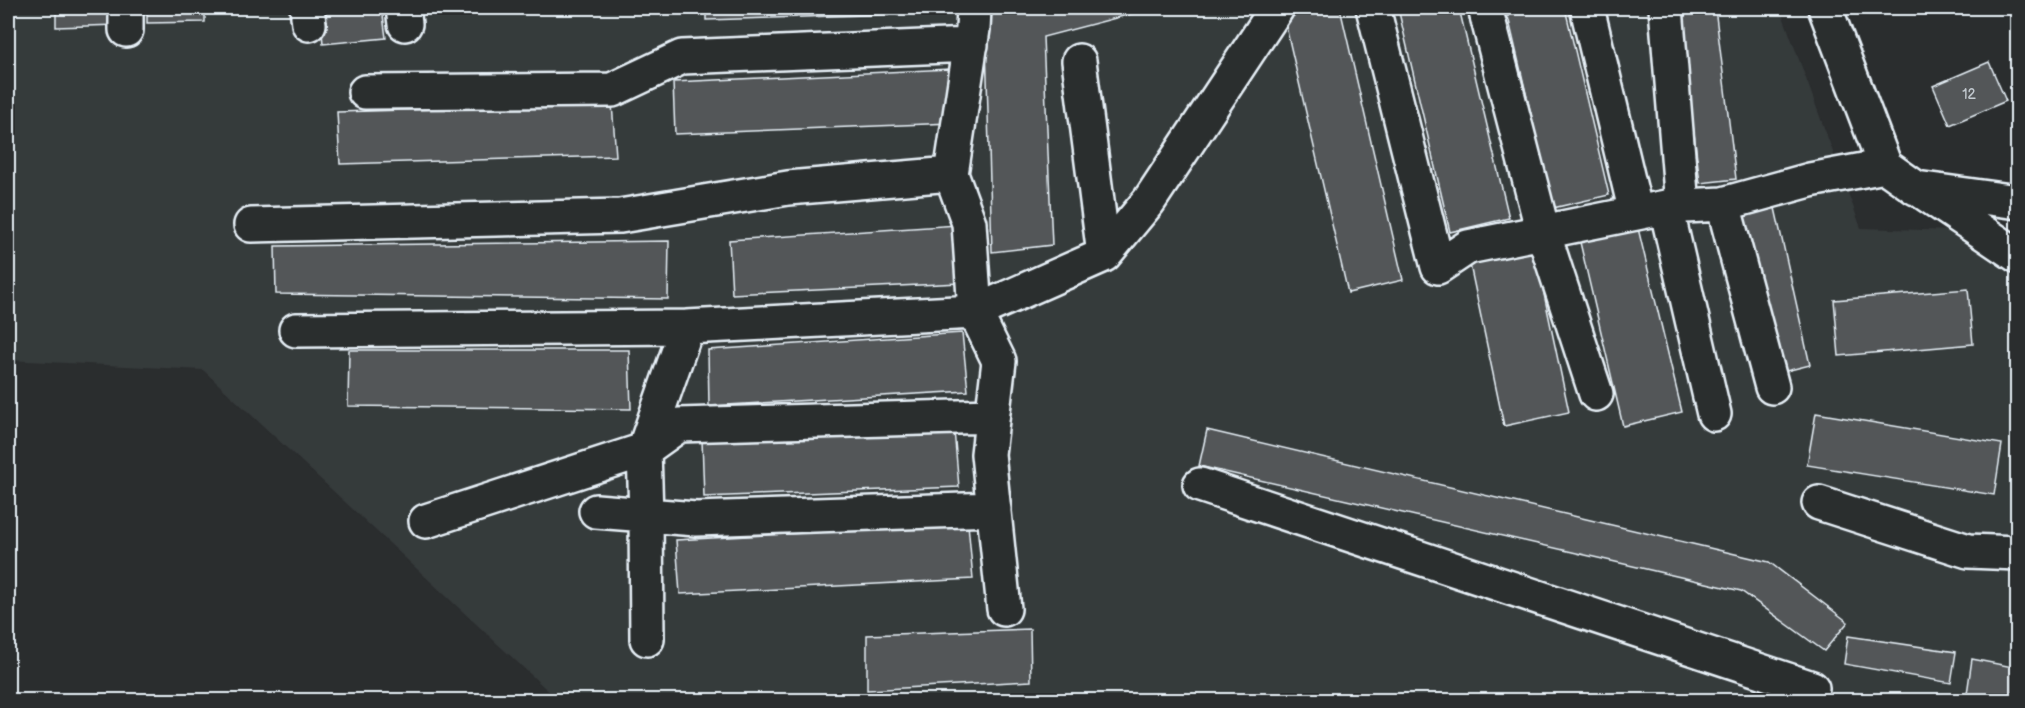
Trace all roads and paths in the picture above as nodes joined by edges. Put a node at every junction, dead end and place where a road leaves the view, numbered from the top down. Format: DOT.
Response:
graph roads {
  1 [pos="974,8"];
  2 [pos="1277,8"];
  3 [pos="1373,8"];
  4 [pos="1485,8"];
  5 [pos="1587,8"];
  6 [pos="1666,8"];
  7 [pos="1825,8"];
  8 [pos="971,45"];
  9 [pos="1079,61"];
  10 [pos="365,92"];
  11 [pos="1885,166"];
  12 [pos="951,174"];
  13 [pos="1916,188"];
  14 [pos="2018,202"];
  15 [pos="1723,204"];
  16 [pos="1661,209"];
  17 [pos="251,225"];
  18 [pos="1543,232"];
  19 [pos="1104,255"];
  20 [pos="2018,256"];
  21 [pos="975,312"];
  22 [pos="687,327"];
  23 [pos="297,330"];
  24 [pos="1772,387"];
  25 [pos="1596,394"];
  26 [pos="1714,414"];
  27 [pos="992,416"];
  28 [pos="644,450"];
  29 [pos="1200,485"];
  30 [pos="1819,503"];
  31 [pos="994,509"];
  32 [pos="596,511"];
  33 [pos="646,515"];
  34 [pos="426,521"];
  35 [pos="2018,553"];
  36 [pos="1004,609"];
  37 [pos="647,639"];
  38 [pos="1800,700"];
  1 -- 8 [label="street"];
  2 -- 19 [label="street"];
  3 -- 18 [label="street"];
  4 -- 18 [label="street"];
  5 -- 16 [label="street"];
  6 -- 16 [label="street"];
  7 -- 11 [label="street"];
  8 -- 10 [label="street"];
  8 -- 12 [label="street"];
  9 -- 19 [label="street"];
  11 -- 13 [label="street"];
  11 -- 15 [label="street"];
  12 -- 17 [label="street"];
  12 -- 21 [label="street"];
  13 -- 14 [label="street"];
  13 -- 20 [label="street"];
  15 -- 16 [label="street"];
  15 -- 24 [label="street"];
  16 -- 18 [label="street"];
  16 -- 26 [label="street"];
  18 -- 25 [label="street"];
  19 -- 21 [label="street"];
  21 -- 22 [label="street"];
  21 -- 27 [label="street"];
  22 -- 23 [label="street"];
  22 -- 28 [label="street"];
  27 -- 28 [label="street"];
  27 -- 31 [label="street"];
  28 -- 33 [label="street"];
  28 -- 34 [label="street"];
  29 -- 38 [label="street"];
  30 -- 35 [label="street"];
  31 -- 33 [label="street"];
  31 -- 36 [label="street"];
  32 -- 33 [label="street"];
  33 -- 37 [label="street"];
}
